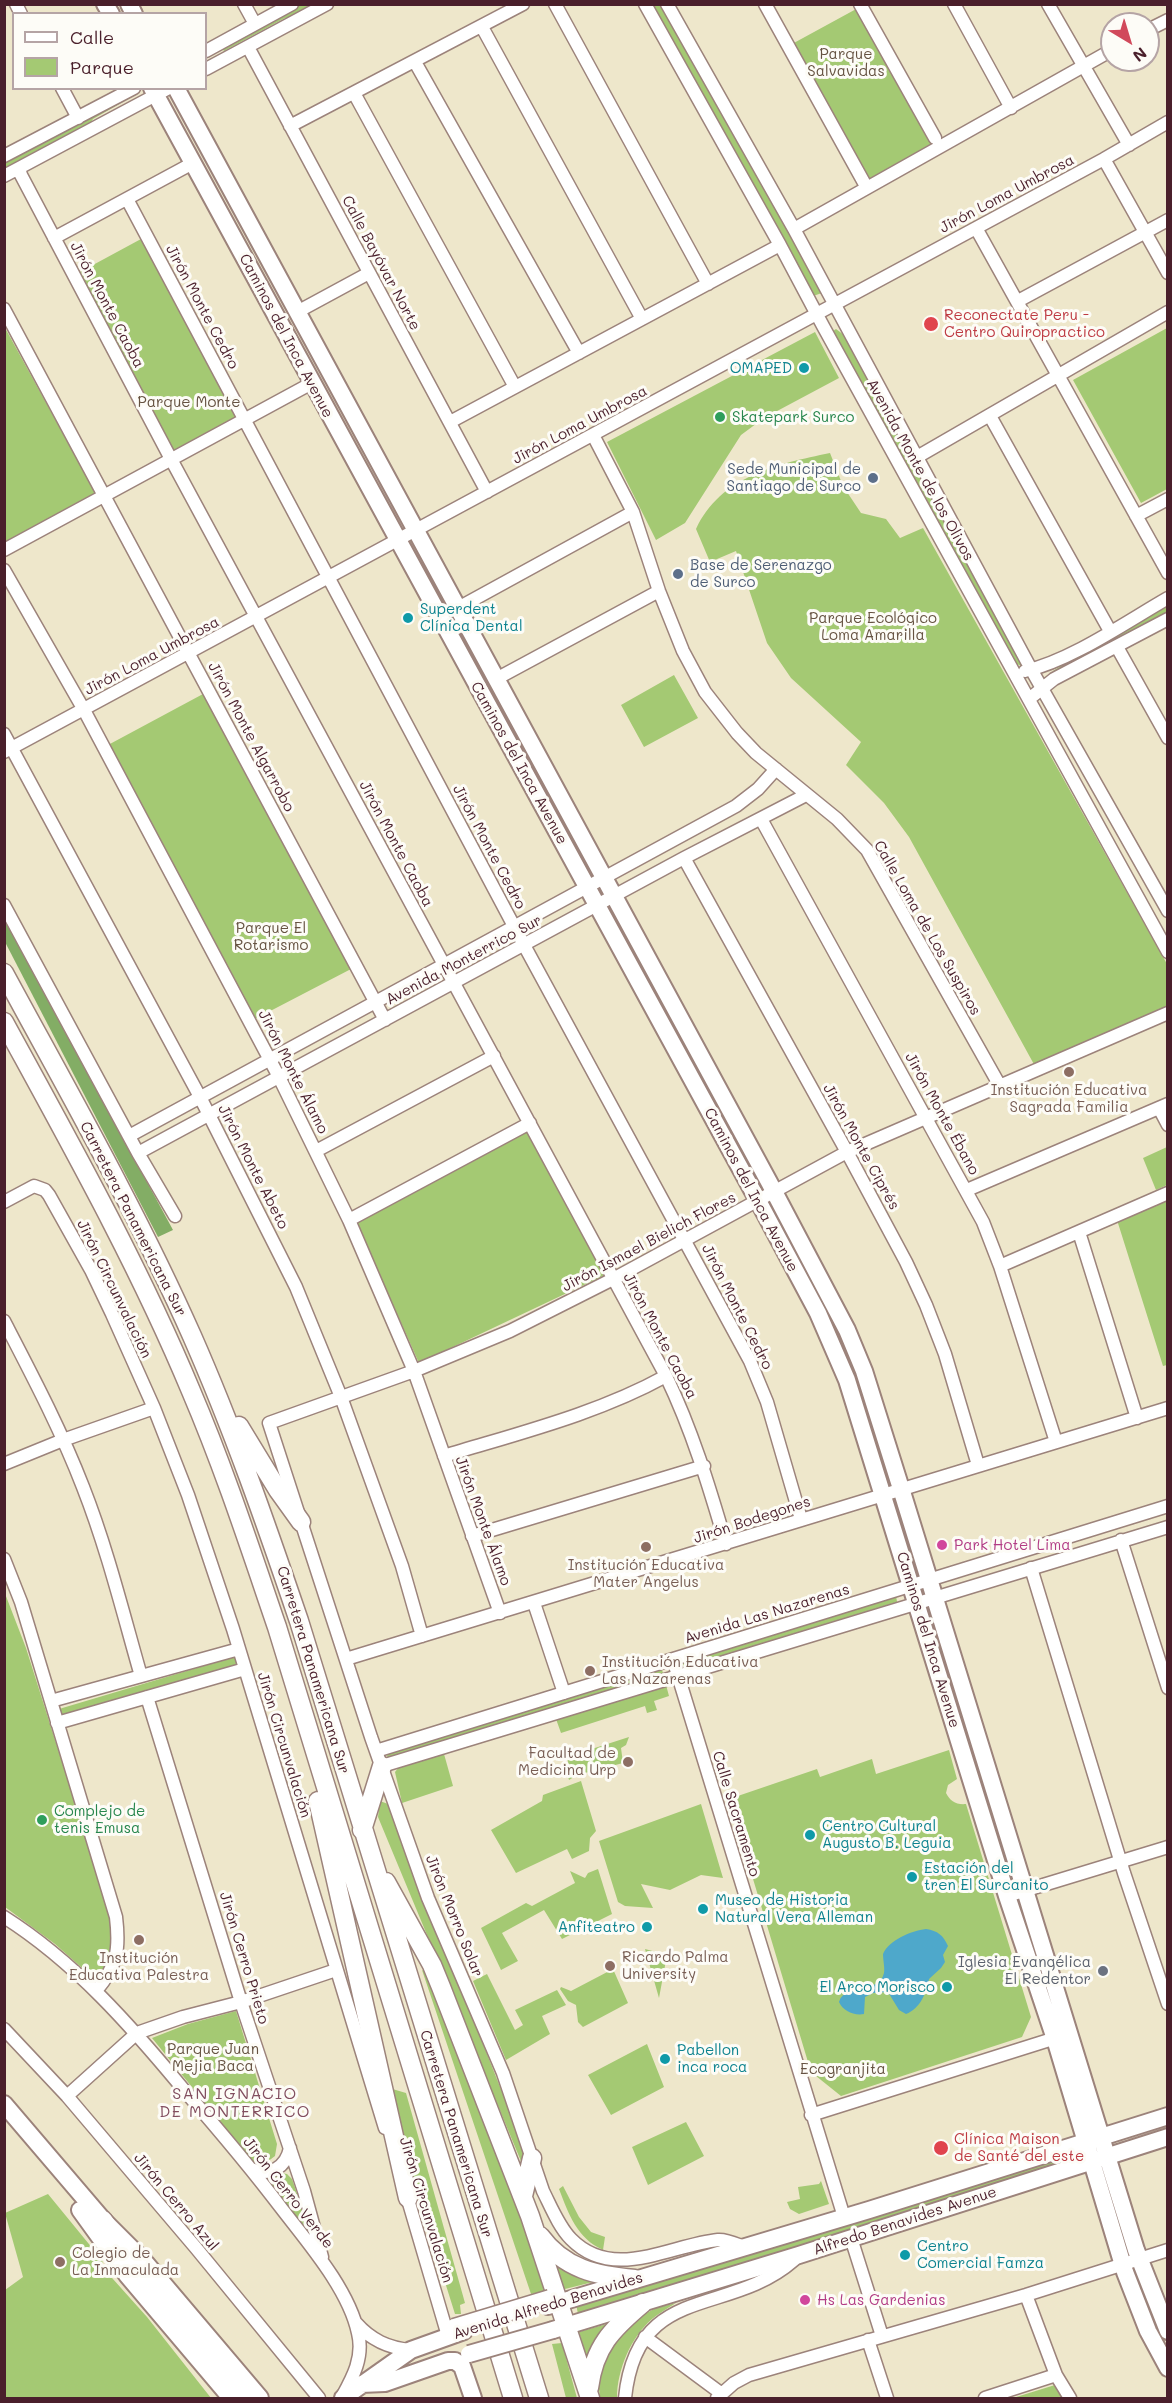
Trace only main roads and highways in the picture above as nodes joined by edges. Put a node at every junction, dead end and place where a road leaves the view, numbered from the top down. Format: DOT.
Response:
graph roads {
  1 [pos="177,90"];
  2 [pos="159,91"];
  3 [pos="4,973"];
  4 [pos="4,1022"];
  5 [pos="211,1381"];
  6 [pos="301,1522"];
  7 [pos="303,1717"];
  8 [pos="379,1759"];
  9 [pos="362,1830"];
  10 [pos="368,1851"];
  11 [pos="1062,2036"];
  12 [pos="4,2104"];
  13 [pos="1167,2116"];
  14 [pos="4,2120"];
  15 [pos="1167,2137"];
  16 [pos="1095,2139"];
  17 [pos="1108,2156"];
  18 [pos="532,2158"];
  19 [pos="1092,2161"];
  20 [pos="523,2196"];
  21 [pos="408,2198"];
  22 [pos="103,2220"];
  23 [pos="535,2229"];
  24 [pos="744,2247"];
  25 [pos="1131,2262"];
  26 [pos="635,2279"];
  27 [pos="552,2301"];
  28 [pos="643,2303"];
  29 [pos="559,2328"];
  30 [pos="1167,2331"];
  31 [pos="451,2333"];
  32 [pos="465,2360"];
  33 [pos="425,2368"];
  34 [pos="1167,2368"];
  35 [pos="361,2384"];
  36 [pos="589,2396"];
  37 [pos="231,2398"];
  38 [pos="243,2398"];
  39 [pos="260,2398"];
  40 [pos="342,2398"];
  41 [pos="473,2398"];
  42 [pos="513,2398"];
  43 [pos="539,2398"];
  1 -- 11 [label="main road, Caminos del Inca Avenue"];
  2 -- 11 [label="main road, Caminos del Inca Avenue"];
  3 -- 5 [label="highway, Carretera Panamericana Sur"];
  4 -- 7 [label="highway, Carretera Panamericana Sur"];
  5 -- 6 [label="highway"];
  5 -- 9 [label="highway, Carretera Panamericana Sur"];
  7 -- 21 [label="highway"];
  7 -- 42 [label="highway, Carretera Panamericana Sur"];
  8 -- 9 [label="highway"];
  9 -- 10 [label="highway, Carretera Panamericana Sur"];
  10 -- 20 [label="highway"];
  10 -- 43 [label="highway, Carretera Panamericana Sur"];
  11 -- 16 [label="main road, Caminos del Inca Avenue"];
  12 -- 22 [label="main road"];
  13 -- 16 [label="main road"];
  14 -- 37 [label="main road"];
  15 -- 17 [label="main road, Alfredo Benavides Avenue"];
  16 -- 17 [label="main road"];
  16 -- 19 [label="main road, Caminos del Inca Avenue"];
  16 -- 24 [label="main road, Alfredo Benavides Avenue"];
  17 -- 19 [label="main road, Alfredo Benavides Avenue"];
  17 -- 25 [label="main road"];
  18 -- 20 [label="highway"];
  19 -- 25 [label="main road, Caminos del Inca Avenue"];
  19 -- 28 [label="main road, Alfredo Benavides Avenue"];
  20 -- 23 [label="highway"];
  22 -- 38 [label="highway"];
  22 -- 39 [label="main road"];
  23 -- 26 [label="highway"];
  23 -- 27 [label="highway"];
  24 -- 26 [label="main road, Avenida Alfredo Benavides"];
  25 -- 30 [label="main road, Caminos del Inca Avenue"];
  25 -- 34 [label="main road, Caminos del Inca Avenue"];
  26 -- 27 [label="main road, Avenida Alfredo Benavides"];
  27 -- 29 [label="highway"];
  27 -- 31 [label="highway, bridge"];
  28 -- 29 [label="main road, Avenida Alfredo Benavides"];
  28 -- 36 [label="highway"];
  29 -- 32 [label="main road, Avenida Alfredo Benavides, bridge"];
  29 -- 36 [label="highway"];
  31 -- 33 [label="main road"];
  31 -- 35 [label="main road, Avenida Alfredo Benavides"];
  32 -- 33 [label="main road, Avenida Alfredo Benavides"];
  32 -- 41 [label="main road"];
  33 -- 35 [label="main road, Avenida Alfredo Benavides"];
  35 -- 40 [label="main road, Avenida Alfredo Benavides"];
}
